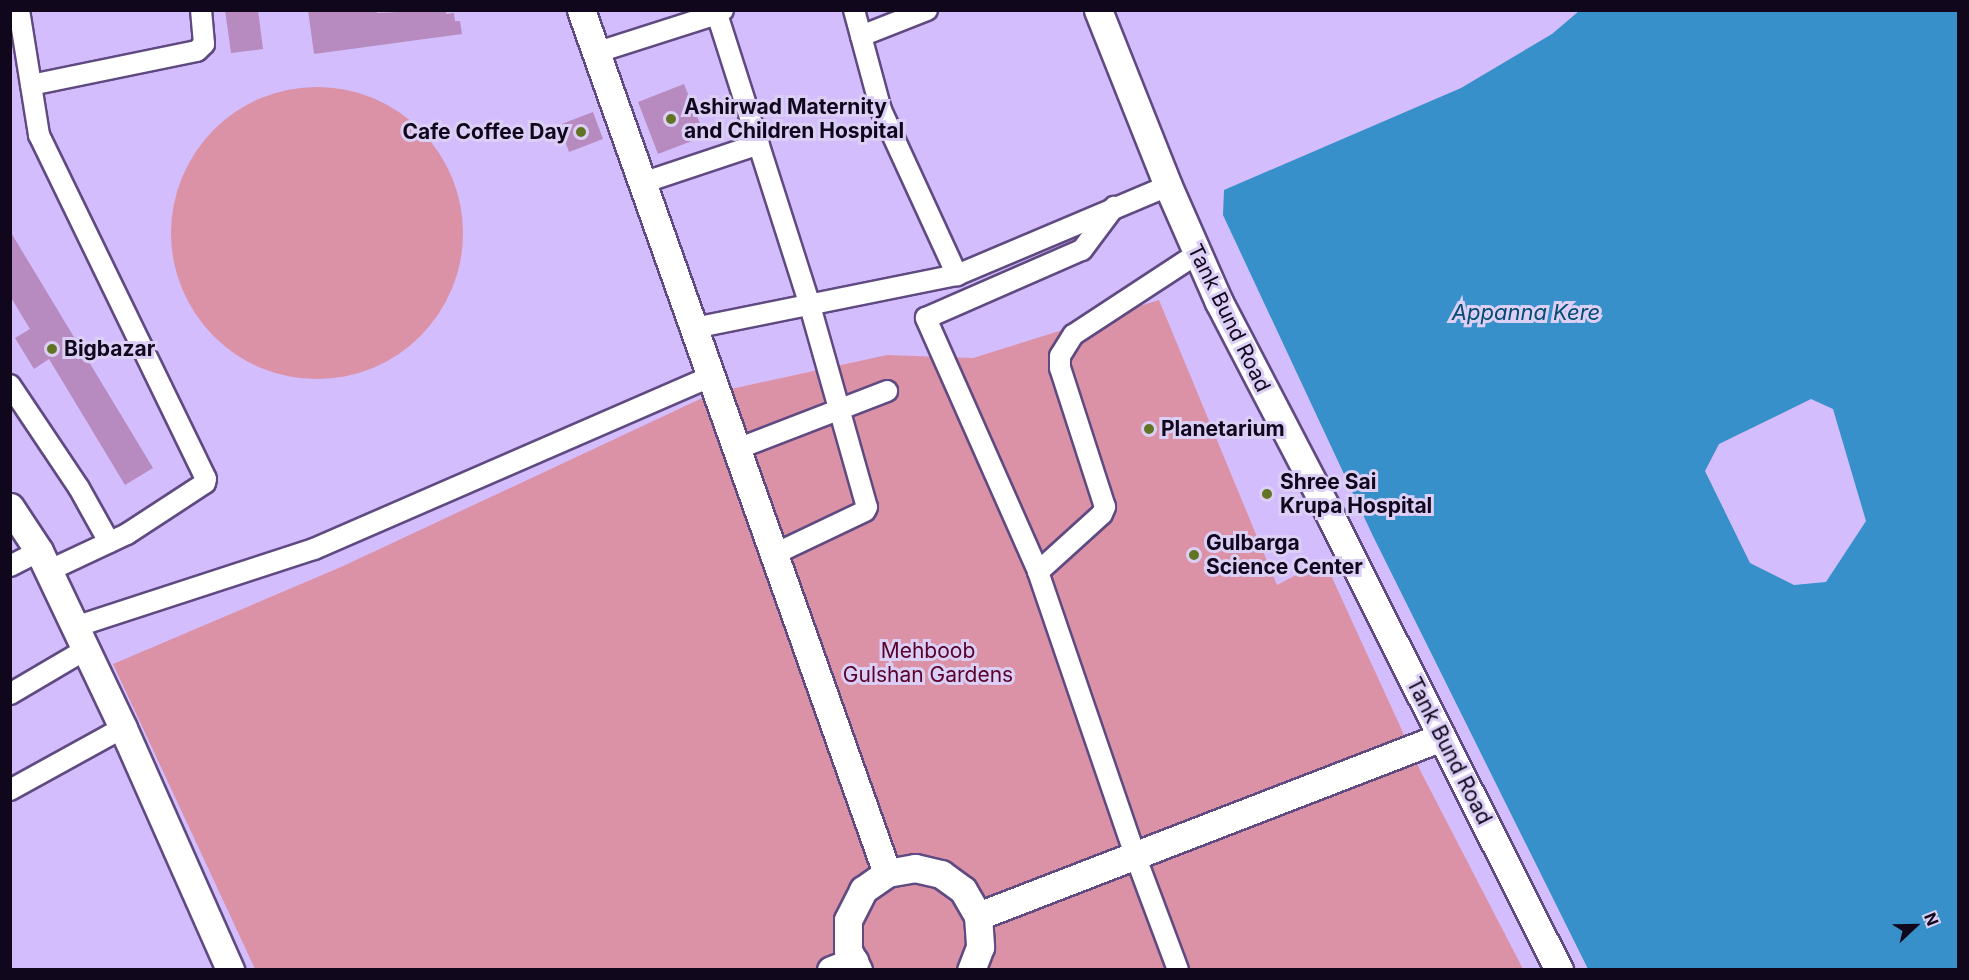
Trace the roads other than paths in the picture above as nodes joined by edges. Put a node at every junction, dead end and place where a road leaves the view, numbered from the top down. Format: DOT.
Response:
graph roads {
  1 [pos="19,10"];
  2 [pos="201,10"];
  3 [pos="581,10"];
  4 [pos="854,10"];
  5 [pos="927,10"];
  6 [pos="1098,10"];
  7 [pos="720,12"];
  8 [pos="861,36"];
  9 [pos="595,53"];
  10 [pos="31,85"];
  11 [pos="759,144"];
  12 [pos="642,183"];
  13 [pos="1167,186"];
  14 [pos="1114,207"];
  15 [pos="1197,254"];
  16 [pos="957,275"];
  17 [pos="810,306"];
  18 [pos="694,328"];
  19 [pos="712,376"];
  20 [pos="10,385"];
  21 [pos="887,391"];
  22 [pos="839,410"];
  23 [pos="738,448"];
  24 [pos="10,507"];
  25 [pos="109,542"];
  26 [pos="775,554"];
  27 [pos="44,561"];
  28 [pos="10,566"];
  29 [pos="1038,571"];
  30 [pos="80,638"];
  31 [pos="10,694"];
  32 [pos="123,728"];
  33 [pos="1442,737"];
  34 [pos="10,790"];
  35 [pos="1136,855"];
  36 [pos="887,873"];
  37 [pos="978,916"];
  38 [pos="848,967"];
  39 [pos="230,969"];
  40 [pos="971,969"];
  41 [pos="1178,969"];
  42 [pos="1559,969"];
  1 -- 10 [label="street"];
  2 -- 10 [label="street"];
  3 -- 9 [label="street"];
  4 -- 8 [label="street"];
  5 -- 8 [label="street"];
  6 -- 13 [label="street, Tank Bund Road"];
  7 -- 9 [label="street"];
  7 -- 11 [label="street"];
  8 -- 16 [label="street"];
  9 -- 12 [label="street"];
  10 -- 25 [label="street"];
  11 -- 12 [label="street"];
  11 -- 17 [label="street"];
  12 -- 18 [label="street"];
  13 -- 14 [label="street"];
  13 -- 15 [label="street, Tank Bund Road"];
  14 -- 16 [label="street"];
  14 -- 29 [label="street"];
  15 -- 29 [label="street"];
  15 -- 33 [label="street, Tank Bund Road"];
  16 -- 17 [label="street"];
  17 -- 18 [label="street"];
  17 -- 22 [label="street"];
  18 -- 19 [label="street"];
  19 -- 23 [label="street"];
  19 -- 30 [label="street"];
  20 -- 25 [label="street"];
  21 -- 22 [label="street"];
  22 -- 23 [label="street"];
  22 -- 26 [label="street"];
  23 -- 26 [label="street"];
  24 -- 27 [label="street"];
  25 -- 27 [label="street"];
  26 -- 36 [label="street"];
  27 -- 28 [label="street"];
  27 -- 30 [label="street"];
  29 -- 35 [label="street"];
  30 -- 31 [label="street"];
  30 -- 32 [label="street"];
  32 -- 34 [label="street"];
  32 -- 39 [label="street"];
  33 -- 35 [label="street"];
  33 -- 42 [label="street, Tank Bund Road"];
  35 -- 37 [label="street"];
  35 -- 41 [label="street"];
  36 -- 37 [label="street"];
  36 -- 38 [label="street"];
  37 -- 40 [label="street"];
}
